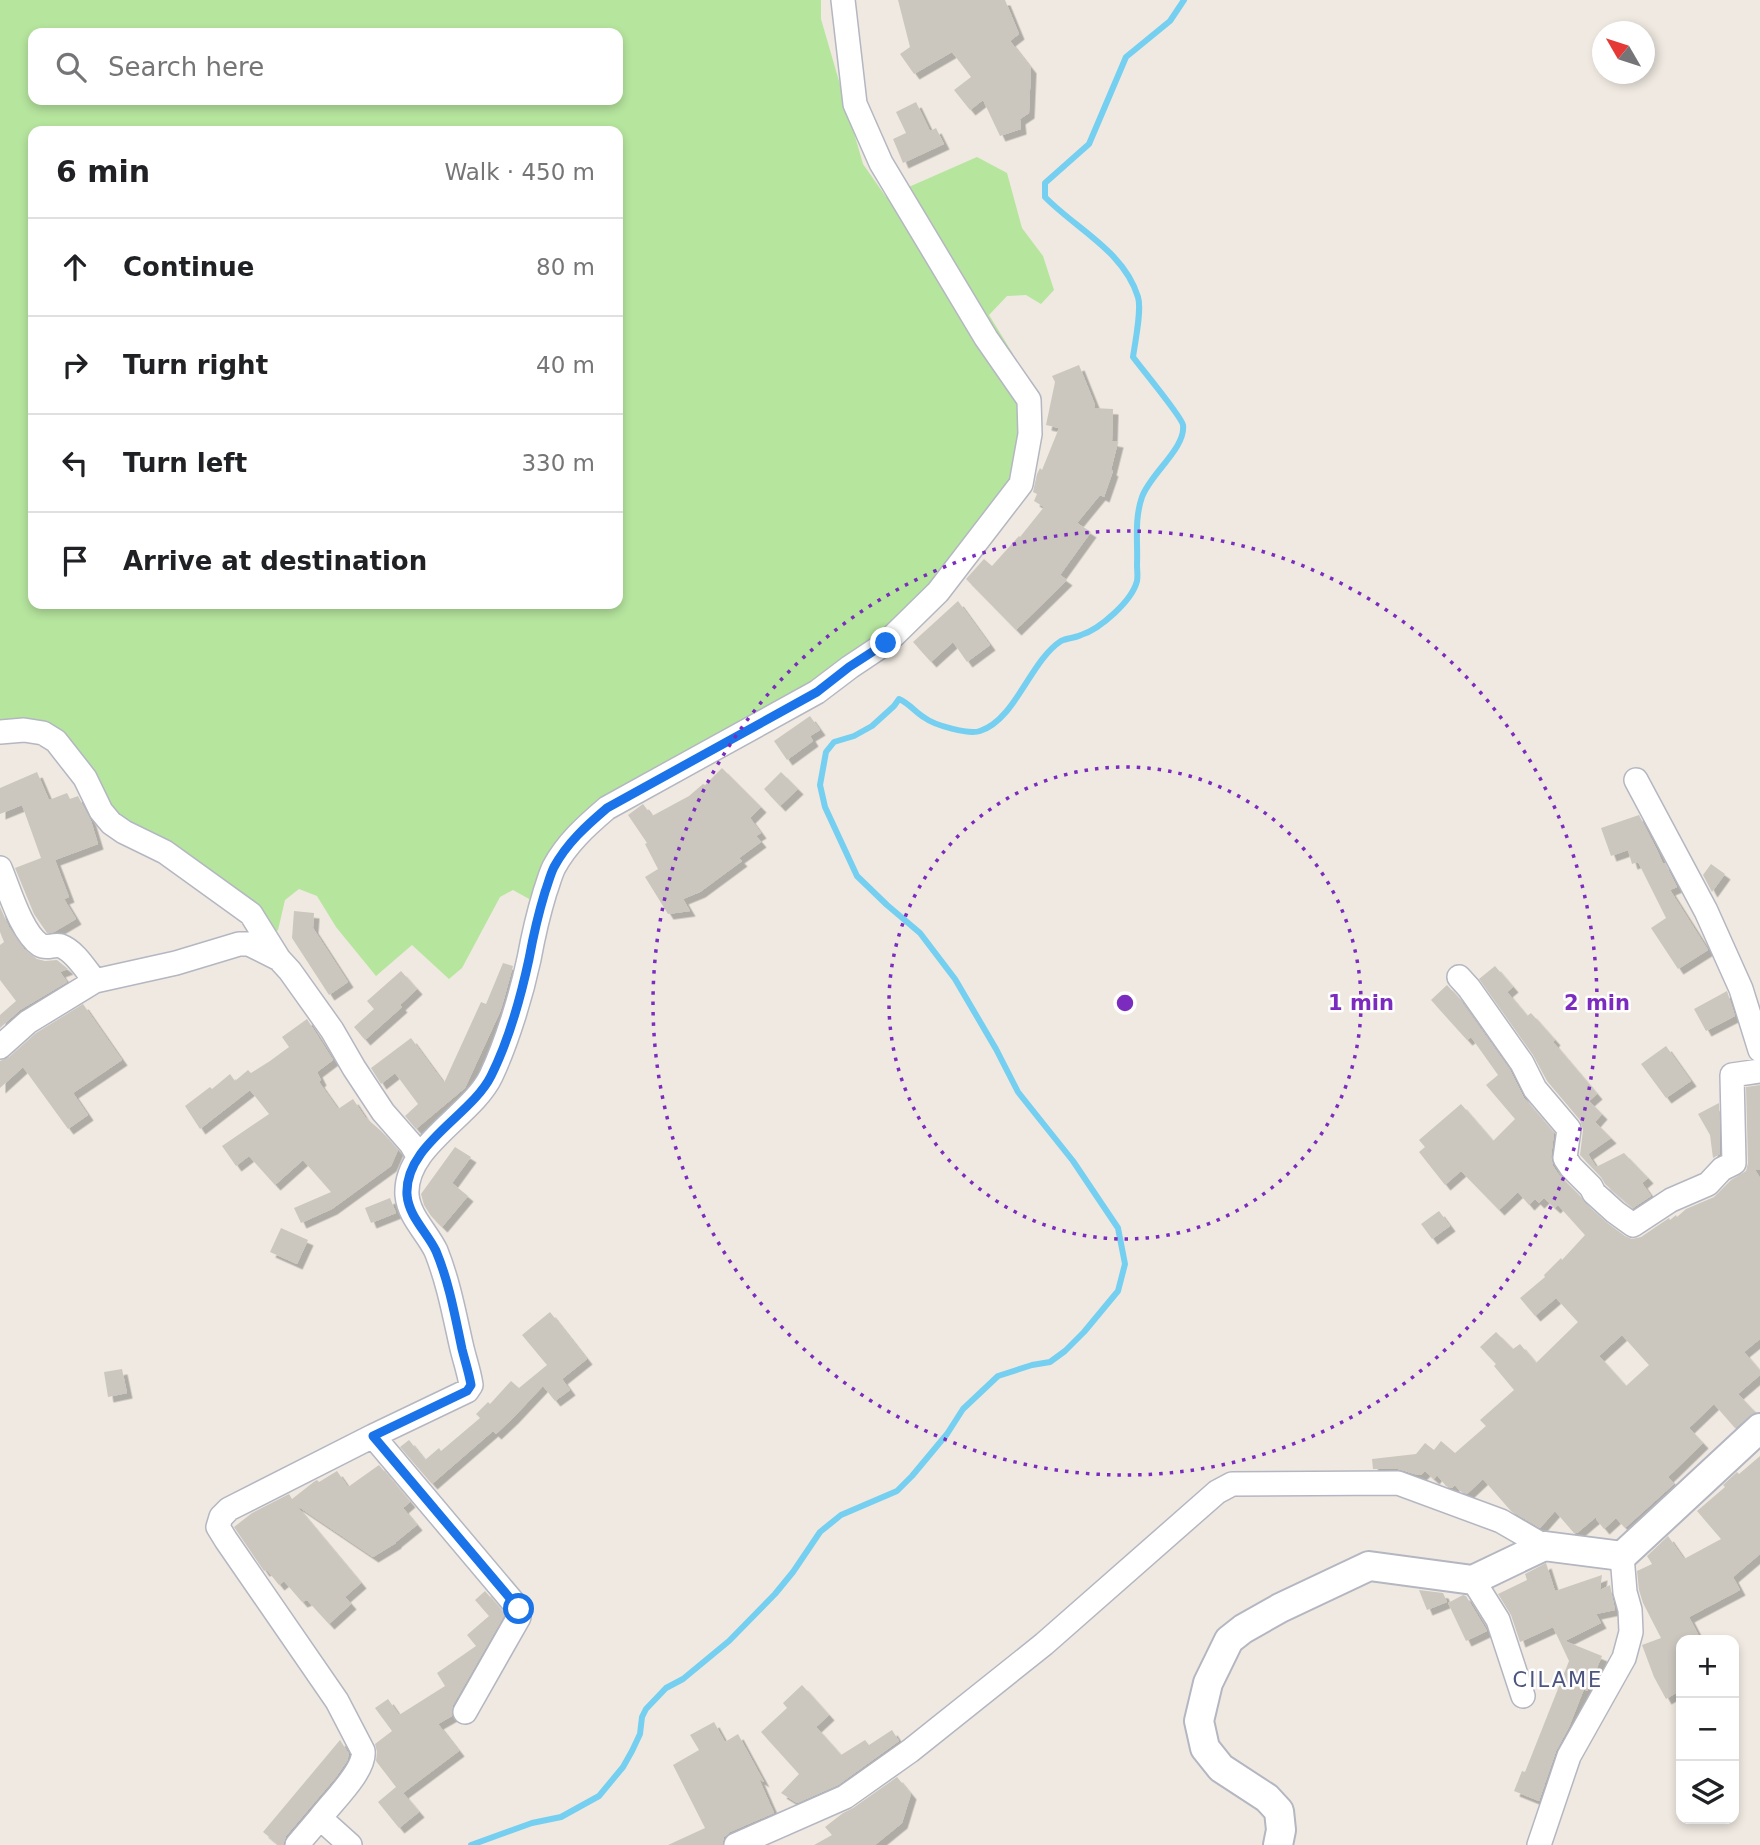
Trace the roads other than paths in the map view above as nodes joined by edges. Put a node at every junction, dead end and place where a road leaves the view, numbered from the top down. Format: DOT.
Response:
graph roads {
  1 [pos="843,0"];
  2 [pos="0,732"];
  3 [pos="1636,780"];
  4 [pos="0,868"];
  5 [pos="279,959"];
  6 [pos="1459,977"];
  7 [pos="95,981"];
  8 [pos="0,1047"];
  9 [pos="1760,1050"];
  10 [pos="1760,1071"];
  11 [pos="418,1156"];
  12 [pos="1760,1428"];
  13 [pos="373,1436"];
  14 [pos="1544,1546"];
  15 [pos="1622,1556"];
  16 [pos="1473,1580"];
  17 [pos="1523,1696"];
  18 [pos="466,1712"];
  19 [pos="320,1818"];
  20 [pos="297,1845"];
  21 [pos="350,1845"];
  22 [pos="736,1845"];
  23 [pos="1278,1845"];
  24 [pos="1539,1845"];
  1 -- 11 [label="street"];
  2 -- 5 [label="street"];
  3 -- 9 [label="street"];
  4 -- 7 [label="street"];
  5 -- 7 [label="street"];
  5 -- 11 [label="street"];
  6 -- 10 [label="street"];
  7 -- 8 [label="street"];
  11 -- 13 [label="street"];
  12 -- 15 [label="street"];
  13 -- 18 [label="street"];
  13 -- 19 [label="street"];
  14 -- 15 [label="street"];
  14 -- 16 [label="street"];
  14 -- 22 [label="street"];
  15 -- 24 [label="street"];
  16 -- 17 [label="street"];
  16 -- 23 [label="street"];
  19 -- 20 [label="street"];
  19 -- 21 [label="street"];
}
